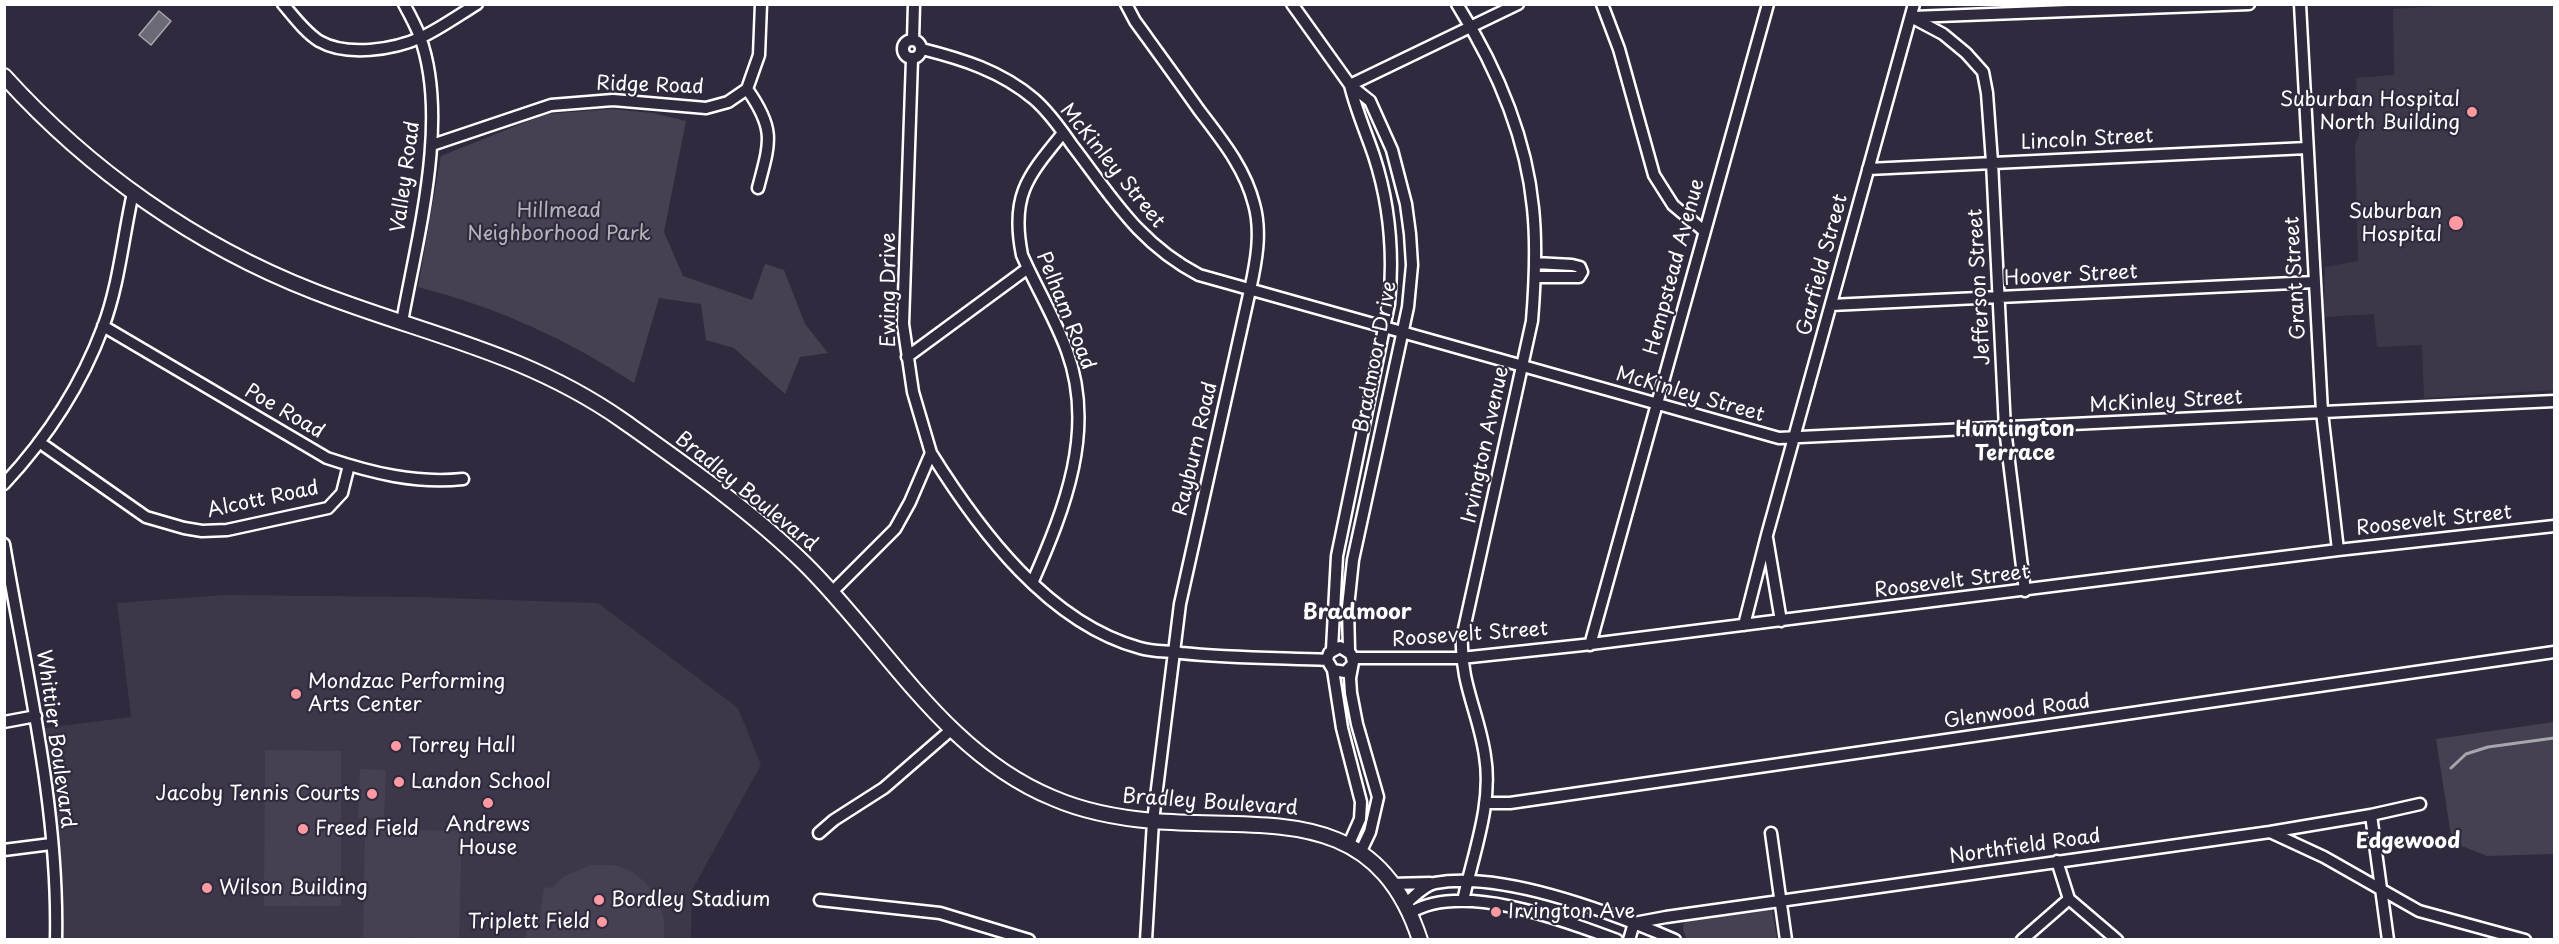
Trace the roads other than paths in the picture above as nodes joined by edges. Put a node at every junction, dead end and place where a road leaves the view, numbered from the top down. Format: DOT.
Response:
graph roads {
  1 [pos="283,4"];
  2 [pos="404,4"];
  3 [pos="477,4"];
  4 [pos="761,4"];
  5 [pos="914,4"];
  6 [pos="1126,4"];
  7 [pos="1292,4"];
  8 [pos="1457,4"];
  9 [pos="1518,4"];
  10 [pos="1602,4"];
  11 [pos="1768,4"];
  12 [pos="1914,4"];
  13 [pos="2249,4"];
  14 [pos="2300,4"];
  15 [pos="1911,17"];
  16 [pos="1470,28"];
  17 [pos="420,38"];
  18 [pos="913,40"];
  19 [pos="921,50"];
  20 [pos="912,59"];
  21 [pos="4,76"];
  22 [pos="1350,85"];
  23 [pos="747,89"];
  24 [pos="1063,133"];
  25 [pos="432,145"];
  26 [pos="2307,148"];
  27 [pos="1992,162"];
  28 [pos="1868,168"];
  29 [pos="758,188"];
  30 [pos="133,193"];
  31 [pos="1704,231"];
  32 [pos="1535,263"];
  33 [pos="1028,268"];
  34 [pos="1535,277"];
  35 [pos="2314,282"];
  36 [pos="1250,290"];
  37 [pos="1999,298"];
  38 [pos="1831,305"];
  39 [pos="402,321"];
  40 [pos="103,327"];
  41 [pos="1384,327"];
  42 [pos="1402,332"];
  43 [pos="907,357"];
  44 [pos="1522,366"];
  45 [pos="2554,401"];
  46 [pos="1656,404"];
  47 [pos="2322,412"];
  48 [pos="2005,429"];
  49 [pos="1795,438"];
  50 [pos="39,442"];
  51 [pos="931,453"];
  52 [pos="349,465"];
  53 [pos="463,479"];
  54 [pos="4,484"];
  55 [pos="2554,526"];
  56 [pos="1767,535"];
  57 [pos="4,544"];
  58 [pos="2338,550"];
  59 [pos="1033,581"];
  60 [pos="2025,591"];
  61 [pos="832,592"];
  62 [pos="1781,621"];
  63 [pos="1744,625"];
  64 [pos="1590,645"];
  65 [pos="1332,650"];
  66 [pos="1172,652"];
  67 [pos="2554,652"];
  68 [pos="1351,658"];
  69 [pos="1461,658"];
  70 [pos="1327,660"];
  71 [pos="1333,670"];
  72 [pos="36,717"];
  73 [pos="4,722"];
  74 [pos="952,729"];
  75 [pos="1485,803"];
  76 [pos="2420,804"];
  77 [pos="2371,815"];
  78 [pos="1153,821"];
  79 [pos="2270,832"];
  80 [pos="819,833"];
  81 [pos="1771,833"];
  82 [pos="51,843"];
  83 [pos="1354,849"];
  84 [pos="4,850"];
  85 [pos="2057,861"];
  86 [pos="1467,882"];
  87 [pos="1433,883"];
  88 [pos="1391,884"];
  89 [pos="2382,892"];
  90 [pos="2069,899"];
  91 [pos="820,900"];
  92 [pos="1782,900"];
  93 [pos="1463,901"];
  94 [pos="1408,909"];
  95 [pos="1635,923"];
  96 [pos="56,939"];
  97 [pos="1029,939"];
  98 [pos="1146,939"];
  99 [pos="1420,939"];
  100 [pos="1617,939"];
  101 [pos="1629,939"];
  102 [pos="1675,939"];
  103 [pos="1786,939"];
  104 [pos="2022,939"];
  105 [pos="2117,939"];
  106 [pos="2388,939"];
  107 [pos="2525,939"];
  1 -- 17 [label="street"];
  2 -- 17 [label="street, Valley Road"];
  3 -- 17 [label="street"];
  4 -- 23 [label="street"];
  5 -- 18 [label="street"];
  6 -- 36 [label="street, Rayburn Road"];
  7 -- 22 [label="street, Bradmoor Drive"];
  8 -- 16 [label="street, Irvington Avenue"];
  9 -- 16 [label="street"];
  10 -- 31 [label="street"];
  11 -- 31 [label="street, Hempstead Avenue"];
  12 -- 15 [label="street, Garfield Street"];
  13 -- 15 [label="street"];
  14 -- 26 [label="street, Grant Street"];
  15 -- 27 [label="street, Jefferson Street"];
  15 -- 28 [label="street, Garfield Street"];
  16 -- 22 [label="street"];
  16 -- 32 [label="street, Irvington Avenue"];
  17 -- 25 [label="street, Valley Road"];
  18 -- 19 [label="street"];
  18 -- 20 [label="street"];
  19 -- 20 [label="street"];
  19 -- 24 [label="street, McKinley Street"];
  20 -- 43 [label="street, Ewing Drive"];
  21 -- 30 [label="main road, Bradley Boulevard"];
  22 -- 41 [label="street, Bradmoor Drive"];
  22 -- 42 [label="street, Bradmoor Drive"];
  23 -- 25 [label="street, Ridge Road"];
  23 -- 29 [label="street"];
  24 -- 33 [label="street, Pelham Road"];
  24 -- 36 [label="street, McKinley Street"];
  25 -- 39 [label="street, Valley Road"];
  26 -- 27 [label="street, Lincoln Street"];
  26 -- 35 [label="street, Grant Street"];
  27 -- 28 [label="street, Lincoln Street"];
  27 -- 37 [label="street, Jefferson Street"];
  28 -- 38 [label="street, Garfield Street"];
  30 -- 39 [label="main road, Bradley Boulevard"];
  30 -- 40 [label="street"];
  31 -- 46 [label="street, Hempstead Avenue"];
  32 -- 34 [label="street, Irvington Avenue"];
  32 -- 34 [label="street"];
  33 -- 43 [label="street"];
  33 -- 59 [label="street, Pelham Road"];
  34 -- 44 [label="street, Irvington Avenue"];
  35 -- 37 [label="street, Hoover Street"];
  35 -- 47 [label="street, Grant Street"];
  36 -- 41 [label="street, McKinley Street"];
  36 -- 66 [label="street, Rayburn Road"];
  37 -- 38 [label="street, Hoover Street"];
  37 -- 48 [label="street, Jefferson Street"];
  38 -- 49 [label="street, Garfield Street"];
  39 -- 61 [label="main road, Bradley Boulevard"];
  40 -- 50 [label="street"];
  40 -- 52 [label="street, Poe Road"];
  41 -- 42 [label="street, McKinley Street"];
  41 -- 65 [label="street, Bradmoor Drive"];
  42 -- 44 [label="street, McKinley Street"];
  42 -- 68 [label="street, Bradmoor Drive"];
  43 -- 51 [label="street, Ewing Drive"];
  44 -- 46 [label="street, McKinley Street"];
  44 -- 69 [label="street, Irvington Avenue"];
  45 -- 47 [label="street, McKinley Street"];
  46 -- 49 [label="street, McKinley Street"];
  46 -- 64 [label="street, Hempstead Avenue"];
  47 -- 48 [label="street, McKinley Street"];
  47 -- 58 [label="street, Grant Street"];
  48 -- 49 [label="street, McKinley Street"];
  48 -- 60 [label="street, Jefferson Street"];
  49 -- 56 [label="street, Garfield Street"];
  50 -- 52 [label="street, Alcott Road"];
  50 -- 54 [label="street"];
  51 -- 59 [label="street"];
  51 -- 61 [label="street"];
  52 -- 53 [label="street, Poe Road"];
  55 -- 58 [label="street, Roosevelt Street"];
  56 -- 62 [label="street, Garfield Street"];
  56 -- 63 [label="street, Garfield Street"];
  57 -- 72 [label="street, Whittier Boulevard"];
  58 -- 60 [label="street, Roosevelt Street"];
  59 -- 66 [label="street"];
  60 -- 62 [label="street, Roosevelt Street"];
  61 -- 74 [label="main road, Bradley Boulevard"];
  62 -- 63 [label="street, Roosevelt Street"];
  63 -- 64 [label="street, Roosevelt Street"];
  64 -- 69 [label="street, Roosevelt Street"];
  65 -- 68 [label="street"];
  65 -- 70 [label="street"];
  66 -- 70 [label="street"];
  66 -- 78 [label="street, Rayburn Road"];
  67 -- 75 [label="street, Glenwood Road"];
  68 -- 69 [label="street, Roosevelt Street"];
  68 -- 71 [label="street"];
  68 -- 83 [label="street, Bradmoor Drive"];
  69 -- 75 [label="street, Irvington Avenue"];
  70 -- 71 [label="street"];
  71 -- 83 [label="street"];
  72 -- 73 [label="street"];
  72 -- 82 [label="street, Whittier Boulevard"];
  74 -- 78 [label="main road, Bradley Boulevard"];
  74 -- 80 [label="street"];
  75 -- 86 [label="street, Irvington Avenue"];
  76 -- 77 [label="street, Northfield Road"];
  77 -- 79 [label="street, Northfield Road"];
  77 -- 89 [label="street"];
  78 -- 83 [label="main road, Bradley Boulevard"];
  78 -- 98 [label="street, Rayburn Road"];
  79 -- 85 [label="street, Northfield Road"];
  79 -- 89 [label="street"];
  81 -- 92 [label="street"];
  82 -- 84 [label="street"];
  82 -- 96 [label="street, Whittier Boulevard"];
  83 -- 88 [label="main road, Bradley Boulevard"];
  85 -- 90 [label="street"];
  85 -- 92 [label="street, Northfield Road"];
  86 -- 87 [label="street"];
  86 -- 93 [label="street, Irvington Avenue"];
  86 -- 95 [label="street"];
  87 -- 88 [label="street"];
  87 -- 94 [label="street"];
  88 -- 94 [label="main road, Bradley Boulevard"];
  89 -- 106 [label="street"];
  89 -- 107 [label="street"];
  90 -- 104 [label="street"];
  90 -- 105 [label="street"];
  91 -- 97 [label="street"];
  92 -- 95 [label="street, Northfield Road"];
  92 -- 103 [label="street"];
  93 -- 94 [label="street"];
  93 -- 100 [label="street"];
  94 -- 99 [label="main road, Bradley Boulevard"];
  95 -- 101 [label="street"];
  95 -- 102 [label="street"];
}
